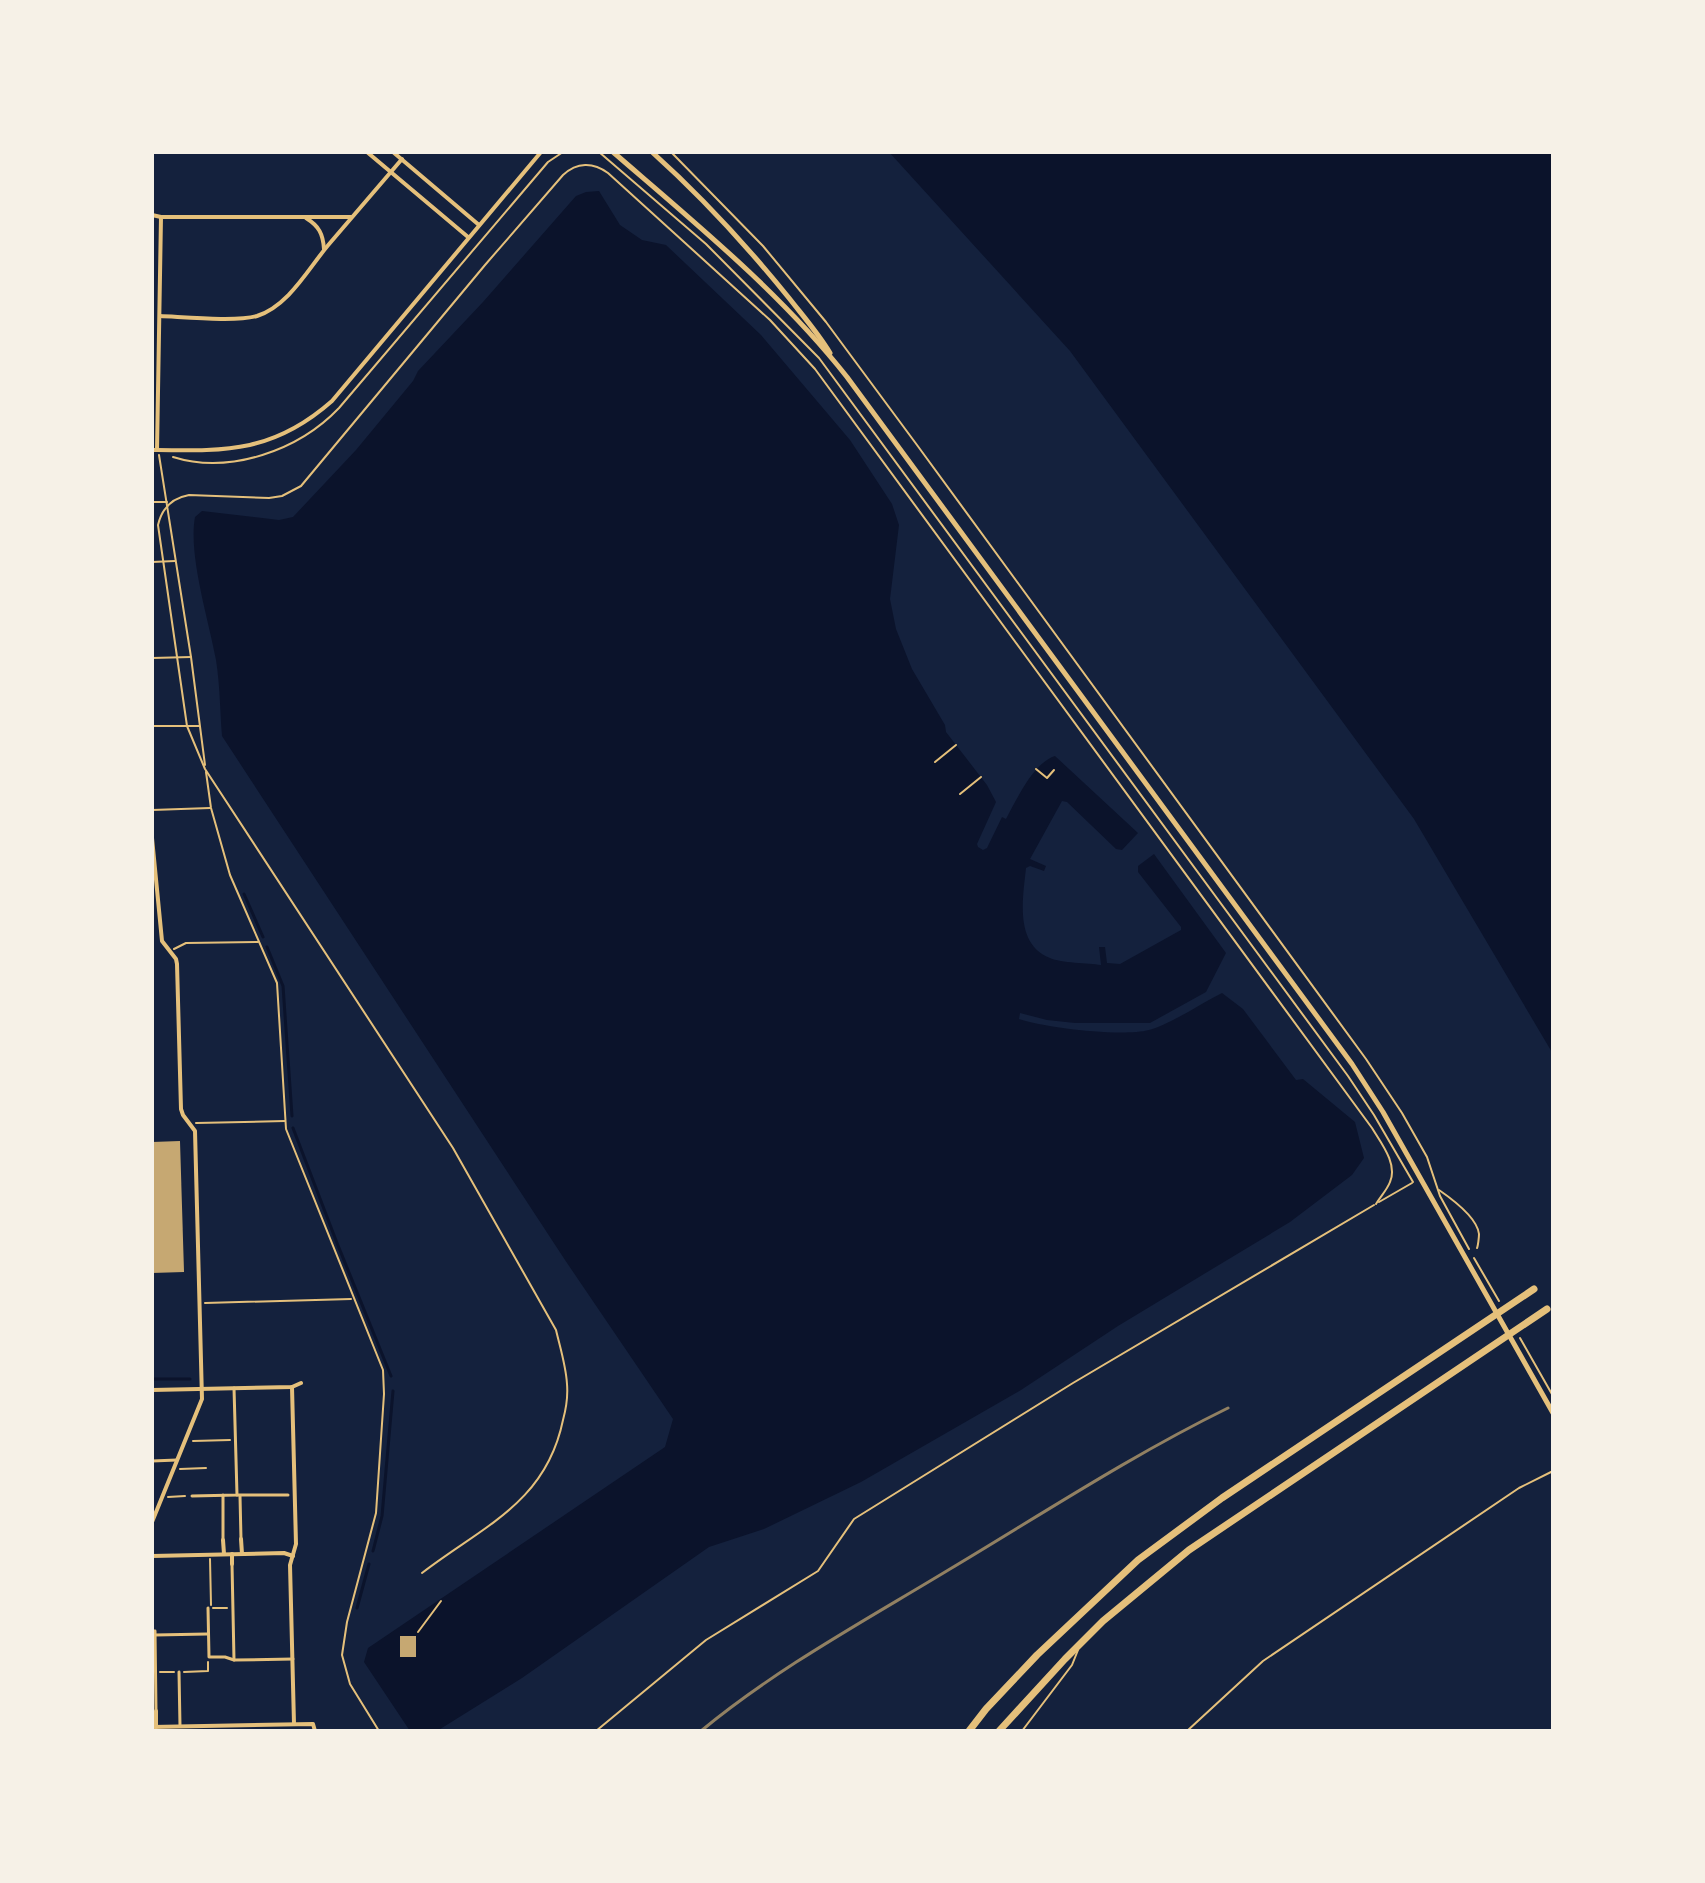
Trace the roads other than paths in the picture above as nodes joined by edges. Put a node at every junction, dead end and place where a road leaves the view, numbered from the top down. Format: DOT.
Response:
graph roads {
  1 [pos="367,152"];
  2 [pos="393,152"];
  3 [pos="541,152"];
  4 [pos="613,152"];
  5 [pos="652,152"];
  6 [pos="402,159"];
  7 [pos="392,171"];
  8 [pos="152,215"];
  9 [pos="161,217"];
  10 [pos="304,217"];
  11 [pos="351,217"];
  12 [pos="479,225"];
  13 [pos="468,237"];
  14 [pos="324,249"];
  15 [pos="160,316"];
  16 [pos="837,364"];
  17 [pos="155,450"];
  18 [pos="152,838"];
  19 [pos="154,853"];
  20 [pos="1534,1289"];
  21 [pos="1547,1309"];
  22 [pos="301,1383"];
  23 [pos="292,1387"];
  24 [pos="234,1388"];
  25 [pos="201,1389"];
  26 [pos="152,1390"];
  27 [pos="1553,1413"];
  28 [pos="177,1460"];
  29 [pos="152,1461"];
  30 [pos="1553,1471"];
  31 [pos="288,1495"];
  32 [pos="295,1495"];
  33 [pos="192,1496"];
  34 [pos="238,1496"];
  35 [pos="223,1497"];
  36 [pos="152,1522"];
  37 [pos="241,1539"];
  38 [pos="223,1540"];
  39 [pos="224,1554"];
  40 [pos="232,1554"];
  41 [pos="242,1554"];
  42 [pos="152,1556"];
  43 [pos="293,1556"];
  44 [pos="232,1564"];
  45 [pos="210,1608"];
  46 [pos="154,1632"];
  47 [pos="208,1634"];
  48 [pos="1082,1642"];
  49 [pos="293,1659"];
  50 [pos="234,1660"];
  51 [pos="179,1672"];
  52 [pos="156,1711"];
  53 [pos="294,1724"];
  54 [pos="154,1727"];
  55 [pos="182,1728"];
  56 [pos="255,1728"];
  57 [pos="315,1731"];
  58 [pos="969,1731"];
  59 [pos="999,1731"];
  60 [pos="1022,1731"];
  61 [pos="1187,1731"];
  1 -- 7 [label="street"];
  2 -- 6 [label="street"];
  3 -- 12 [label="street"];
  4 -- 16 [label="street"];
  5 -- 16 [label="street"];
  6 -- 7 [label="street"];
  6 -- 12 [label="street"];
  7 -- 11 [label="street"];
  7 -- 13 [label="street"];
  8 -- 9 [label="street"];
  9 -- 10 [label="street"];
  9 -- 15 [label="street"];
  10 -- 11 [label="street"];
  10 -- 14 [label="street"];
  11 -- 14 [label="street"];
  12 -- 13 [label="street"];
  13 -- 17 [label="street"];
  14 -- 15 [label="street"];
  15 -- 17 [label="street"];
  16 -- 27 [label="street"];
  18 -- 19 [label="street"];
  19 -- 25 [label="street"];
  20 -- 58 [label="highway"];
  21 -- 48 [label="highway"];
  22 -- 23 [label="street"];
  23 -- 24 [label="street"];
  23 -- 32 [label="street"];
  24 -- 25 [label="street"];
  24 -- 34 [label="street"];
  25 -- 26 [label="street"];
  25 -- 28 [label="street"];
  28 -- 29 [label="street"];
  28 -- 36 [label="street"];
  30 -- 61 [label="lane"];
  31 -- 32 [label="street"];
  31 -- 34 [label="street"];
  32 -- 43 [label="street"];
  33 -- 35 [label="street"];
  34 -- 35 [label="street"];
  34 -- 37 [label="street"];
  35 -- 38 [label="street"];
  37 -- 41 [label="street"];
  38 -- 39 [label="street"];
  39 -- 40 [label="street"];
  39 -- 42 [label="street"];
  40 -- 41 [label="street"];
  40 -- 44 [label="street"];
  41 -- 43 [label="street"];
  43 -- 49 [label="street"];
  44 -- 50 [label="street"];
  45 -- 47 [label="street"];
  46 -- 47 [label="street"];
  46 -- 52 [label="street"];
  47 -- 50 [label="street"];
  48 -- 59 [label="highway"];
  48 -- 60 [label="lane"];
  49 -- 50 [label="street"];
  49 -- 53 [label="street"];
  51 -- 55 [label="street"];
  52 -- 54 [label="street"];
  53 -- 56 [label="street"];
  53 -- 57 [label="street"];
  54 -- 55 [label="street"];
  55 -- 56 [label="street"];
}
